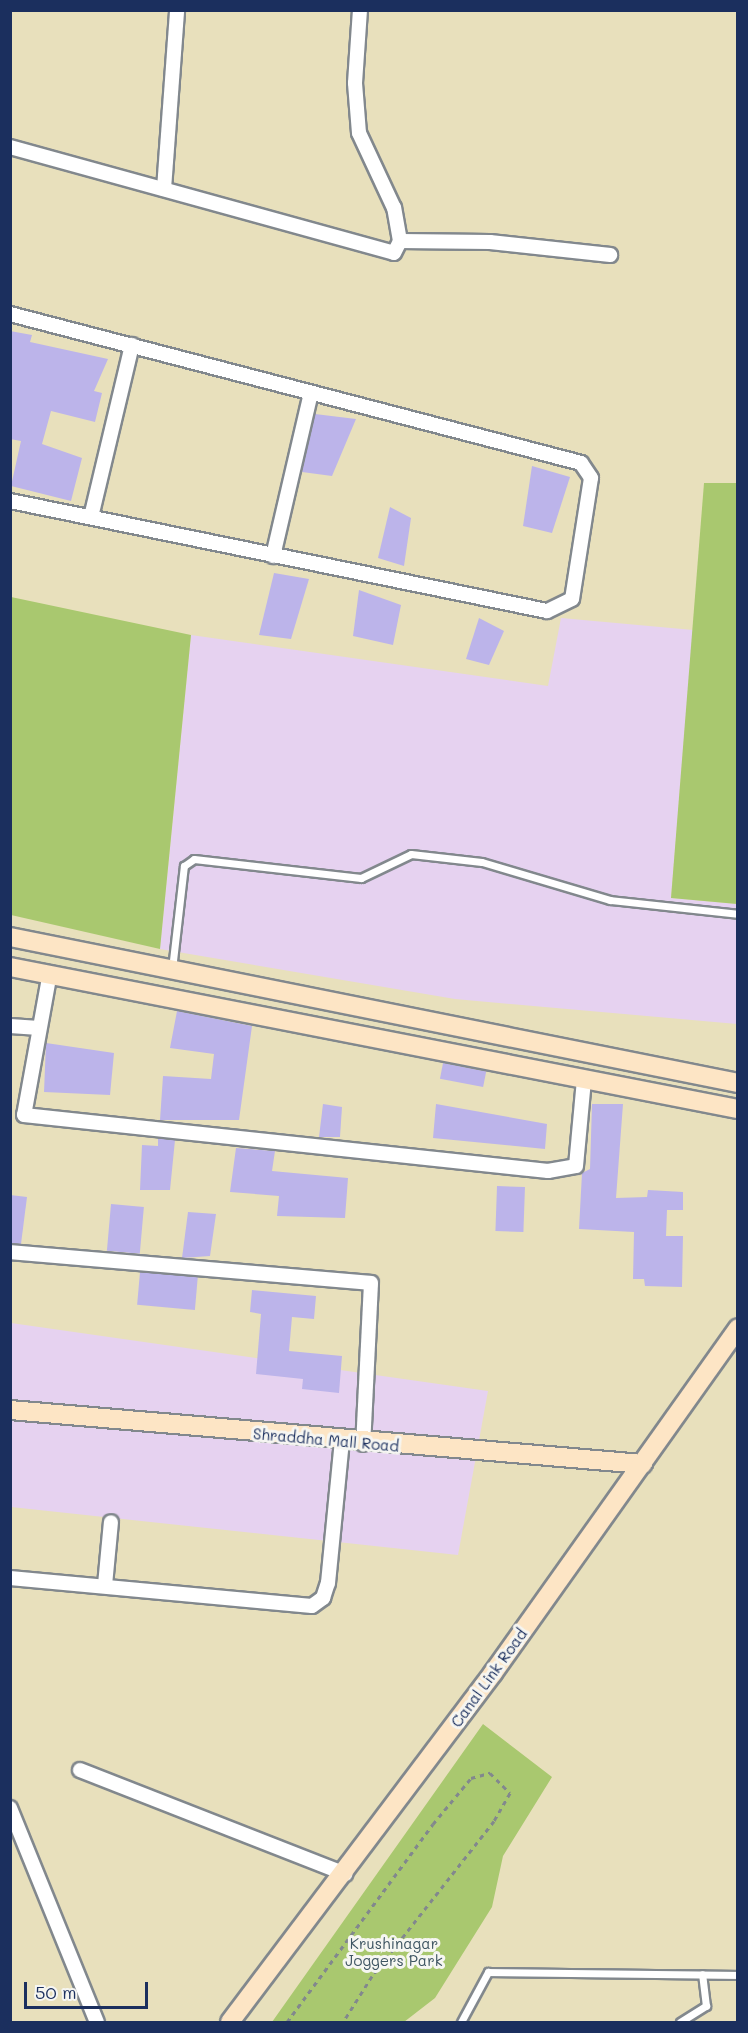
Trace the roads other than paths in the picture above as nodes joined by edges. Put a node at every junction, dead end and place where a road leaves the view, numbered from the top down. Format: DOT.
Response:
graph roads {
  1 [pos="177,10"];
  2 [pos="360,10"];
  3 [pos="10,147"];
  4 [pos="164,189"];
  5 [pos="400,241"];
  6 [pos="610,255"];
  7 [pos="10,314"];
  8 [pos="132,345"];
  9 [pos="311,393"];
  10 [pos="10,501"];
  11 [pos="91,517"];
  12 [pos="273,556"];
  13 [pos="738,914"];
  14 [pos="10,937"];
  15 [pos="10,968"];
  16 [pos="171,973"];
  17 [pos="49,978"];
  18 [pos="10,1026"];
  19 [pos="39,1028"];
  20 [pos="584,1079"];
  21 [pos="738,1083"];
  22 [pos="738,1109"];
  23 [pos="10,1252"];
  24 [pos="738,1328"];
  25 [pos="10,1410"];
  26 [pos="342,1442"];
  27 [pos="363,1444"];
  28 [pos="643,1464"];
  29 [pos="111,1522"];
  30 [pos="10,1578"];
  31 [pos="105,1586"];
  32 [pos="80,1770"];
  33 [pos="10,1808"];
  34 [pos="345,1874"];
  35 [pos="702,1974"];
  36 [pos="738,1975"];
  37 [pos="97,2022"];
  38 [pos="230,2022"];
  39 [pos="462,2022"];
  40 [pos="680,2022"];
  1 -- 4 [label="street"];
  2 -- 5 [label="street"];
  3 -- 4 [label="street"];
  4 -- 5 [label="street"];
  5 -- 6 [label="street"];
  7 -- 8 [label="street"];
  8 -- 9 [label="street"];
  8 -- 11 [label="street"];
  9 -- 12 [label="street"];
  9 -- 12 [label="street"];
  10 -- 11 [label="street"];
  11 -- 12 [label="street"];
  13 -- 16 [label="lane"];
  14 -- 16 [label="street"];
  15 -- 17 [label="street"];
  16 -- 21 [label="street"];
  17 -- 19 [label="street"];
  17 -- 20 [label="street"];
  18 -- 19 [label="street"];
  19 -- 20 [label="street"];
  20 -- 22 [label="street"];
  23 -- 27 [label="street"];
  24 -- 28 [label="street, Canal Link Road"];
  25 -- 26 [label="street, Shraddha Mall Road"];
  26 -- 27 [label="street, Shraddha Mall Road"];
  26 -- 31 [label="street"];
  27 -- 28 [label="street, Shraddha Mall Road"];
  28 -- 34 [label="street, Canal Link Road"];
  29 -- 31 [label="street"];
  30 -- 31 [label="street"];
  32 -- 34 [label="street"];
  33 -- 37 [label="street"];
  34 -- 38 [label="street, Canal Link Road"];
  35 -- 36 [label="lane"];
  35 -- 39 [label="lane"];
  35 -- 40 [label="lane"];
}
